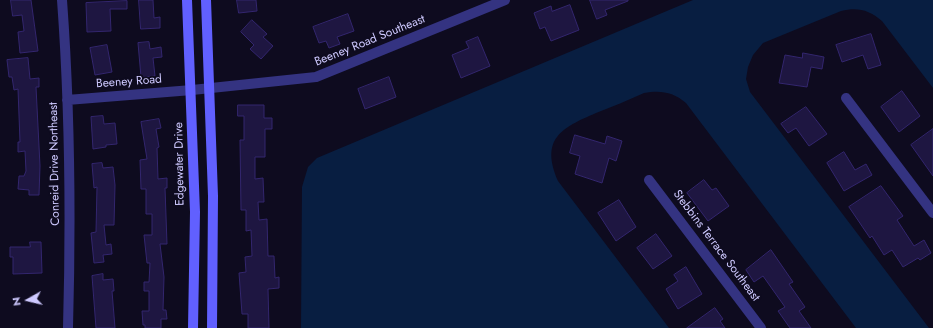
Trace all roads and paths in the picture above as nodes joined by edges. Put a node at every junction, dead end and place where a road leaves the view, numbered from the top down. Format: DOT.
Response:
graph roads {
  1 [pos="62,0"];
  2 [pos="187,0"];
  3 [pos="206,0"];
  4 [pos="505,0"];
  5 [pos="210,89"];
  6 [pos="192,90"];
  7 [pos="846,98"];
  8 [pos="67,100"];
  9 [pos="649,180"];
  10 [pos="933,213"];
  11 [pos="68,328"];
  12 [pos="193,328"];
  13 [pos="212,328"];
  14 [pos="761,328"];
  1 -- 8 [label="street, Conreid Drive Northeast"];
  2 -- 6 [label="street, Edgewater Drive"];
  3 -- 5 [label="street"];
  4 -- 5 [label="street, Beeney Road Southeast"];
  5 -- 6 [label="street, Beeney Road Southeast"];
  5 -- 13 [label="street"];
  6 -- 8 [label="street, Beeney Road"];
  6 -- 12 [label="street, Edgewater Drive"];
  7 -- 10 [label="street"];
  8 -- 11 [label="street, Conreid Drive Northeast"];
  9 -- 14 [label="street, Stebbins Terrace Southeast"];
}
